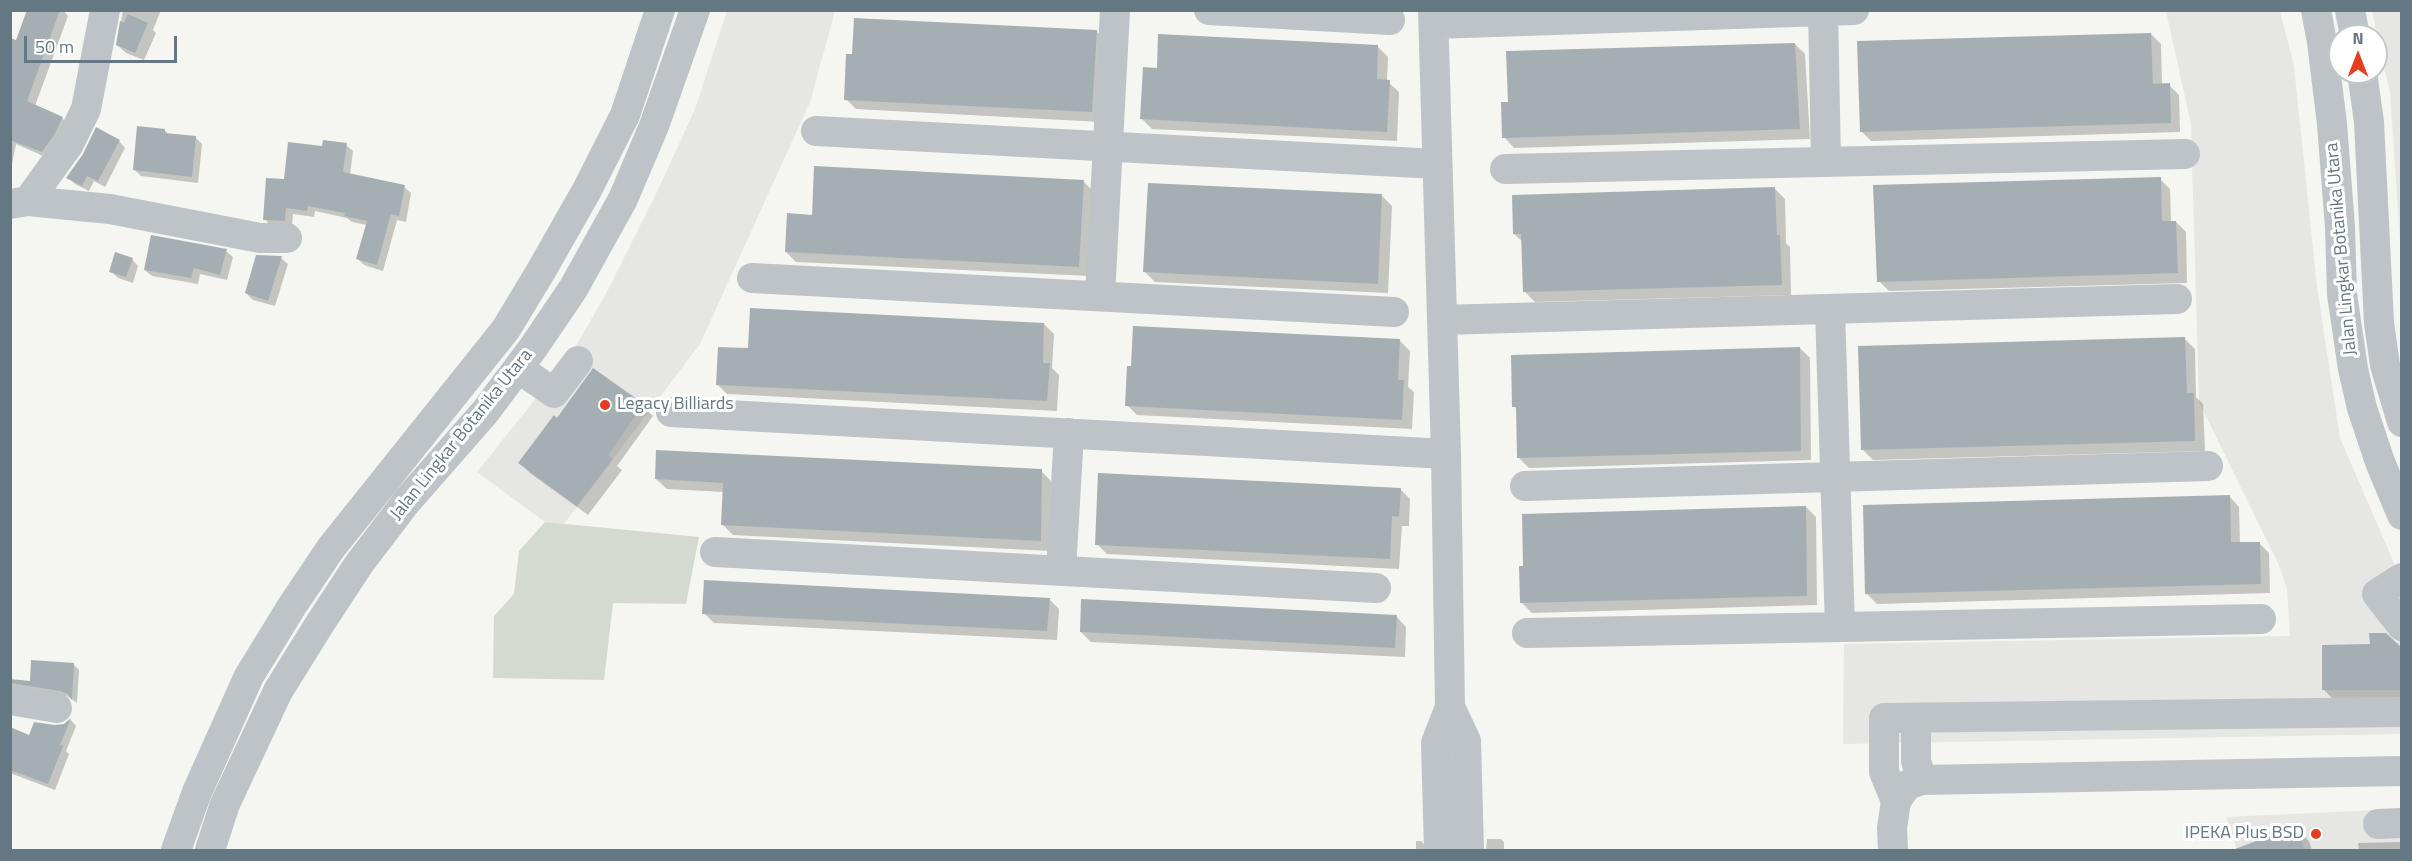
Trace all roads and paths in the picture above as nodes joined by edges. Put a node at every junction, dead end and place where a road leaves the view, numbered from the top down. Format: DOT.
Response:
graph roads {
  1 [pos="660,10"];
  2 [pos="1116,10"];
  3 [pos="1209,10"];
  4 [pos="1854,10"];
  5 [pos="2316,10"];
  6 [pos="692,11"];
  7 [pos="1823,11"];
  8 [pos="98,15"];
  9 [pos="1434,17"];
  10 [pos="1390,20"];
  11 [pos="2364,84"];
  12 [pos="2369,122"];
  13 [pos="2332,124"];
  14 [pos="816,131"];
  15 [pos="1108,146"];
  16 [pos="2185,154"];
  17 [pos="1826,162"];
  18 [pos="1437,164"];
  19 [pos="1505,169"];
  20 [pos="19,203"];
  21 [pos="287,238"];
  22 [pos="752,278"];
  23 [pos="1100,296"];
  24 [pos="2177,299"];
  25 [pos="1830,309"];
  26 [pos="1394,312"];
  27 [pos="1442,320"];
  28 [pos="578,361"];
  29 [pos="518,368"];
  30 [pos="671,411"];
  31 [pos="2402,422"];
  32 [pos="1069,434"];
  33 [pos="1446,454"];
  34 [pos="2208,466"];
  35 [pos="1835,477"];
  36 [pos="1525,486"];
  37 [pos="2402,516"];
  38 [pos="715,552"];
  39 [pos="1061,571"];
  40 [pos="1376,588"];
  41 [pos="2261,619"];
  42 [pos="1840,627"];
  43 [pos="1527,633"];
  44 [pos="10,700"];
  45 [pos="1450,707"];
  46 [pos="57,708"];
  47 [pos="2402,712"];
  48 [pos="1916,718"];
  49 [pos="2402,771"];
  50 [pos="1922,780"];
  51 [pos="1437,801"];
  52 [pos="1467,801"];
  53 [pos="1896,801"];
  54 [pos="176,850"];
  55 [pos="210,850"];
  56 [pos="1439,850"];
  57 [pos="1469,850"];
  58 [pos="1893,850"];
  1 -- 54 [label="street, Jalan Lingkar Botanika Utara"];
  2 -- 15 [label="street"];
  3 -- 10 [label="street"];
  4 -- 7 [label="street"];
  5 -- 13 [label="street, Jalan Lingkar Botanika Utara"];
  6 -- 29 [label="street, Jalan Lingkar Botanika Utara"];
  7 -- 9 [label="street"];
  7 -- 17 [label="street"];
  8 -- 20 [label="street"];
  9 -- 18 [label="street"];
  11 -- 12 [label="street, Jalan Lingkar Botanika Utara"];
  12 -- 13 [label="street"];
  12 -- 31 [label="street, Jalan Lingkar Botanika Utara"];
  13 -- 37 [label="street, Jalan Lingkar Botanika Utara"];
  14 -- 15 [label="street"];
  15 -- 18 [label="street"];
  15 -- 23 [label="street"];
  16 -- 17 [label="street"];
  17 -- 19 [label="street"];
  18 -- 27 [label="street"];
  20 -- 21 [label="street"];
  22 -- 23 [label="street"];
  23 -- 26 [label="street"];
  24 -- 25 [label="street"];
  25 -- 27 [label="street"];
  25 -- 35 [label="street"];
  27 -- 33 [label="street"];
  28 -- 29 [label="street"];
  29 -- 55 [label="street, Jalan Lingkar Botanika Utara"];
  30 -- 32 [label="street"];
  32 -- 33 [label="street"];
  32 -- 39 [label="street"];
  33 -- 45 [label="street"];
  34 -- 35 [label="street"];
  35 -- 36 [label="street"];
  35 -- 42 [label="street"];
  38 -- 39 [label="street"];
  39 -- 40 [label="street"];
  41 -- 42 [label="street"];
  42 -- 43 [label="street"];
  44 -- 46 [label="street"];
  45 -- 51 [label="street"];
  45 -- 52 [label="street"];
  47 -- 48 [label="street"];
  48 -- 50 [label="street"];
  48 -- 53 [label="street"];
  49 -- 50 [label="street"];
  50 -- 53 [label="street"];
  51 -- 52 [label="street"];
  51 -- 56 [label="street"];
  52 -- 57 [label="street"];
  53 -- 58 [label="street"];
}
